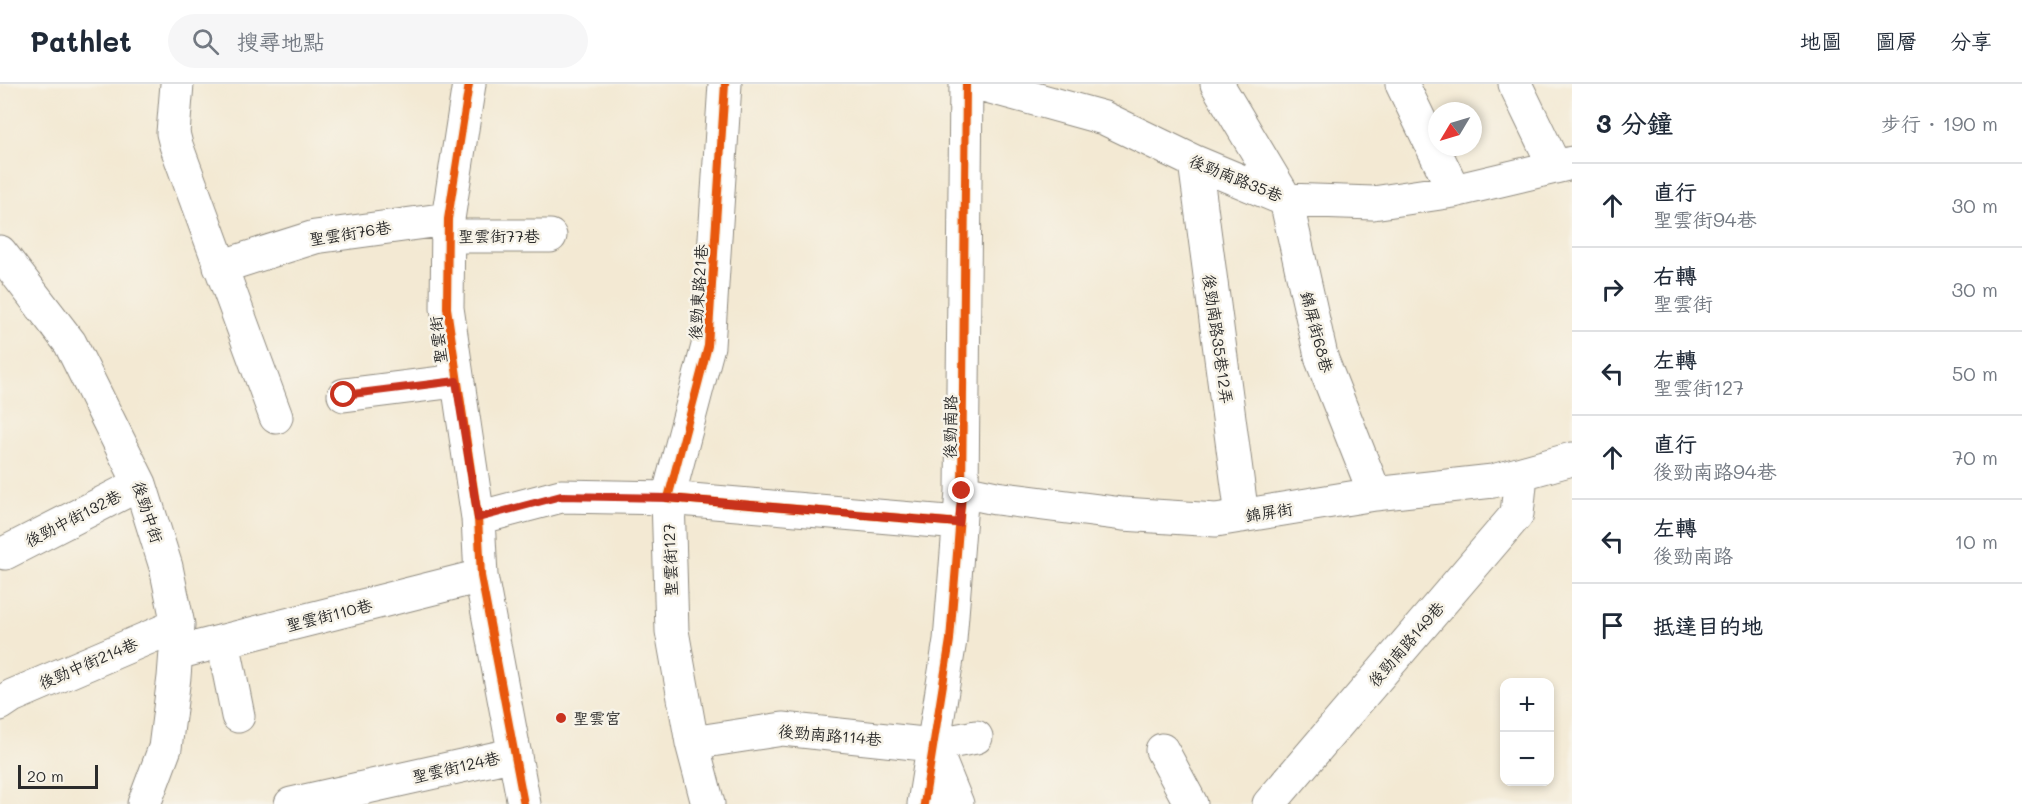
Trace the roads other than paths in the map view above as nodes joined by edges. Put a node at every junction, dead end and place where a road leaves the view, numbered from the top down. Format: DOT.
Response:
graph roads {
  1 [pos="177,84"];
  2 [pos="469,84"];
  3 [pos="725,84"];
  4 [pos="966,84"];
  5 [pos="980,84"];
  6 [pos="1217,84"];
  7 [pos="1402,84"];
  8 [pos="1515,84"];
  9 [pos="1195,162"];
  10 [pos="1564,165"];
  11 [pos="1454,191"];
  12 [pos="1286,200"];
  13 [pos="448,227"];
  14 [pos="550,236"];
  15 [pos="0,252"];
  16 [pos="220,267"];
  17 [pos="456,381"];
  18 [pos="344,395"];
  19 [pos="276,417"];
  20 [pos="1572,459"];
  21 [pos="1521,476"];
  22 [pos="140,484"];
  23 [pos="962,491"];
  24 [pos="1375,494"];
  25 [pos="668,498"];
  26 [pos="1242,516"];
  27 [pos="478,518"];
  28 [pos="959,523"];
  29 [pos="5,553"];
  30 [pos="481,576"];
  31 [pos="177,639"];
  32 [pos="223,641"];
  33 [pos="0,704"];
  34 [pos="238,716"];
  35 [pos="976,737"];
  36 [pos="692,742"];
  37 [pos="933,745"];
  38 [pos="1162,750"];
  39 [pos="515,754"];
  40 [pos="144,804"];
  41 [pos="291,804"];
  42 [pos="524,804"];
  43 [pos="708,804"];
  44 [pos="924,804"];
  45 [pos="957,804"];
  46 [pos="1191,804"];
  47 [pos="1269,804"];
  1 -- 16 [label="street"];
  2 -- 13 [label="street, 聖雲街"];
  3 -- 25 [label="street, 後勁東路21巷"];
  4 -- 23 [label="street, 後勁南路"];
  5 -- 9 [label="street, 後勁南路35巷"];
  6 -- 12 [label="street, 錦屏街68巷"];
  7 -- 11 [label="street"];
  8 -- 10 [label="street"];
  9 -- 12 [label="street, 後勁南路35巷"];
  9 -- 26 [label="street, 後勁南路35巷12弄"];
  10 -- 11 [label="street, 後勁南路35巷"];
  11 -- 12 [label="street, 後勁南路35巷"];
  12 -- 24 [label="street, 錦屏街68巷"];
  13 -- 14 [label="street, 聖雲街77巷"];
  13 -- 16 [label="street, 聖雲街76巷"];
  13 -- 17 [label="street, 聖雲街"];
  15 -- 22 [label="street, 後勁中街"];
  16 -- 19 [label="street"];
  17 -- 18 [label="street"];
  17 -- 27 [label="street, 聖雲街"];
  20 -- 21 [label="street, 錦屏街"];
  21 -- 24 [label="street, 錦屏街"];
  21 -- 47 [label="street, 後勁南路149巷"];
  22 -- 29 [label="street, 後勁中街132巷"];
  22 -- 31 [label="street, 後勁中街"];
  23 -- 26 [label="street, 錦屏街"];
  23 -- 28 [label="street, 後勁南路"];
  24 -- 26 [label="street, 錦屏街"];
  25 -- 27 [label="street"];
  25 -- 28 [label="street"];
  25 -- 36 [label="street, 聖雲街127"];
  27 -- 30 [label="street, 聖雲街"];
  28 -- 37 [label="street, 後勁南路"];
  30 -- 32 [label="street, 聖雲街110巷"];
  30 -- 39 [label="street, 聖雲街"];
  31 -- 32 [label="street, 聖雲街110巷"];
  31 -- 33 [label="street, 後勁中街214巷"];
  31 -- 40 [label="street, 後勁中街"];
  32 -- 34 [label="street"];
  35 -- 37 [label="street, 後勁南路114巷"];
  36 -- 37 [label="street, 後勁南路114巷"];
  36 -- 43 [label="street, 聖雲街127"];
  37 -- 44 [label="street, 後勁南路"];
  37 -- 45 [label="street"];
  38 -- 46 [label="street"];
  39 -- 41 [label="street, 聖雲街124巷"];
  39 -- 42 [label="street, 聖雲街"];
}
